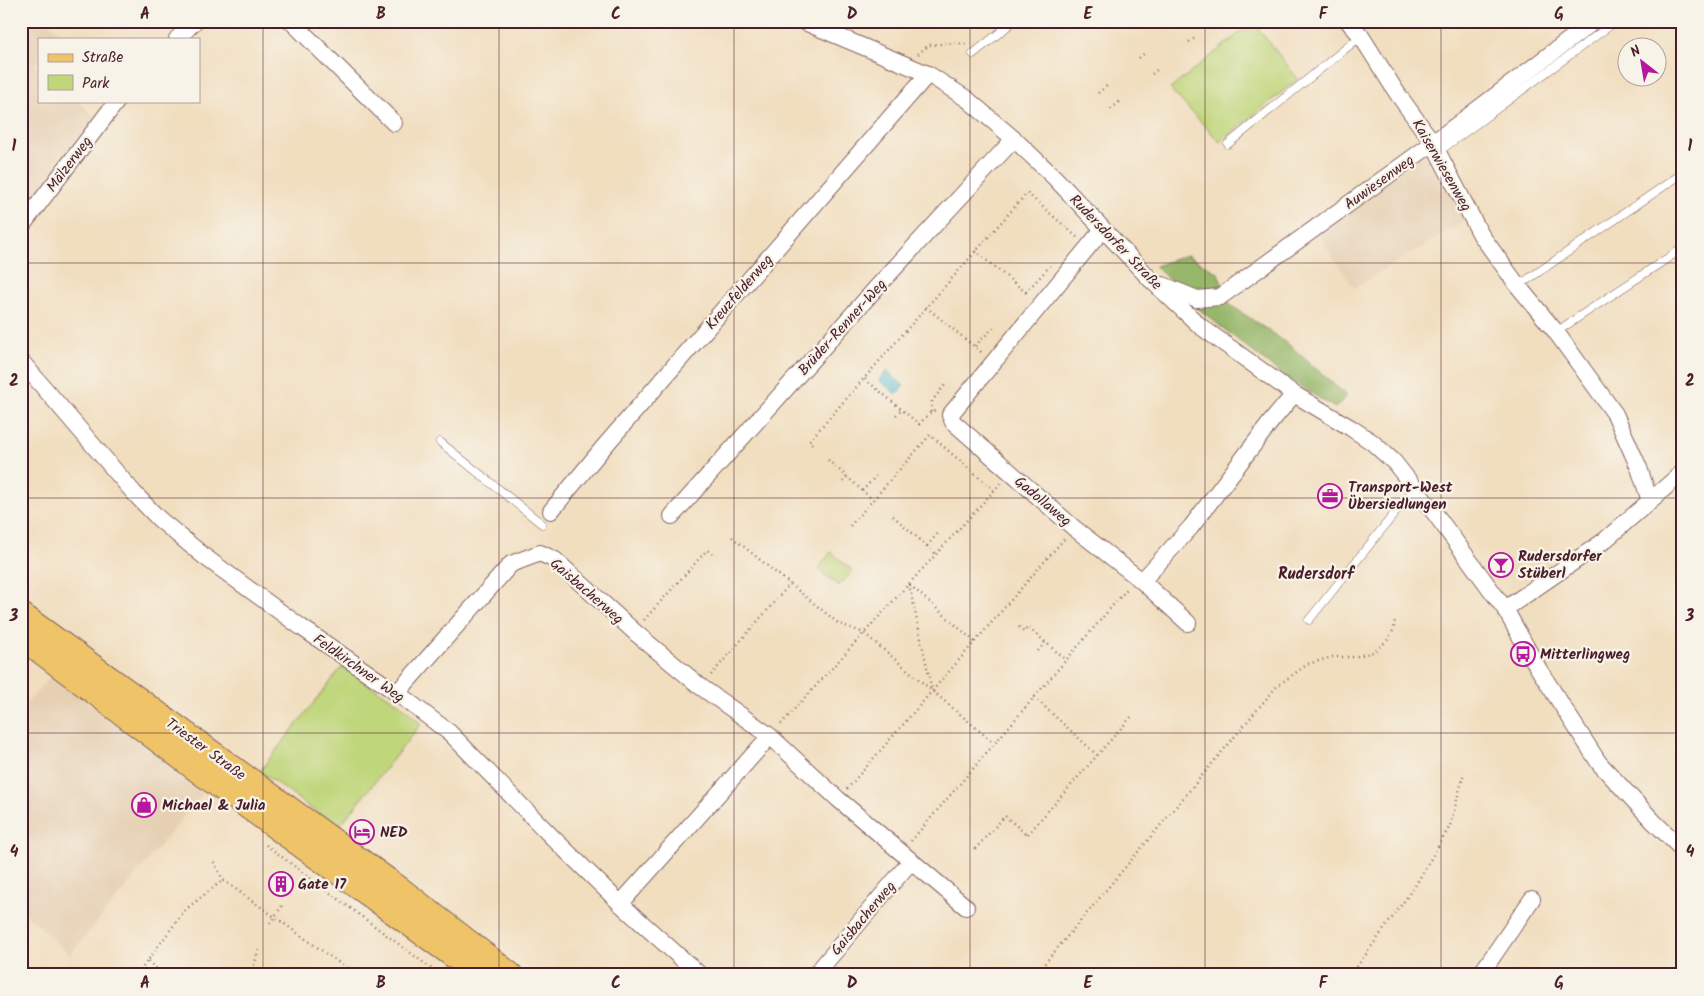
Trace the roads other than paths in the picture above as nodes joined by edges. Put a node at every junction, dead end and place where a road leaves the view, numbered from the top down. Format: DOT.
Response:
graph roads {
  1 [pos="195,21"];
  2 [pos="291,21"];
  3 [pos="802,21"];
  4 [pos="1014,21"];
  5 [pos="1348,21"];
  6 [pos="1594,21"];
  7 [pos="1616,21"];
  8 [pos="1360,36"];
  9 [pos="178,38"];
  10 [pos="974,54"];
  11 [pos="928,74"];
  12 [pos="115,102"];
  13 [pos="394,123"];
  14 [pos="1014,139"];
  15 [pos="1228,144"];
  16 [pos="1435,147"];
  17 [pos="1683,174"];
  18 [pos="21,227"];
  19 [pos="1103,230"];
  20 [pos="1683,248"];
  21 [pos="1151,280"];
  22 [pos="1518,286"];
  23 [pos="1556,332"];
  24 [pos="21,361"];
  25 [pos="1294,394"];
  26 [pos="440,442"];
  27 [pos="1683,472"];
  28 [pos="1415,488"];
  29 [pos="1650,501"];
  30 [pos="672,516"];
  31 [pos="546,518"];
  32 [pos="1142,581"];
  33 [pos="1505,609"];
  34 [pos="21,615"];
  35 [pos="1309,620"];
  36 [pos="1188,623"];
  37 [pos="21,636"];
  38 [pos="396,693"];
  39 [pos="770,736"];
  40 [pos="1683,850"];
  41 [pos="906,856"];
  42 [pos="1532,899"];
  43 [pos="620,904"];
  44 [pos="966,906"];
  45 [pos="495,973"];
  46 [pos="700,975"];
  47 [pos="815,975"];
  48 [pos="1480,975"];
  1 -- 9 [label="street"];
  2 -- 13 [label="street"];
  3 -- 11 [label="street, Rudersdorfer Straße"];
  4 -- 10 [label="lane"];
  5 -- 8 [label="street, Kaiserwiesenweg"];
  6 -- 16 [label="street, Auwiesenweg"];
  7 -- 16 [label="lane, Auwiesenweg"];
  8 -- 15 [label="lane"];
  8 -- 16 [label="street, Kaiserwiesenweg"];
  11 -- 14 [label="street, Rudersdorfer Straße"];
  11 -- 31 [label="street, Kreuzfelderweg"];
  12 -- 18 [label="street, Mälzerweg"];
  14 -- 19 [label="street, Rudersdorfer Straße"];
  14 -- 30 [label="street, Brüder-Renner-Weg"];
  16 -- 21 [label="street, Auwiesenweg"];
  16 -- 22 [label="street, Kaiserwiesenweg"];
  17 -- 22 [label="lane"];
  19 -- 21 [label="street, Rudersdorfer Straße"];
  19 -- 32 [label="street, Gadollaweg"];
  20 -- 23 [label="lane"];
  21 -- 25 [label="street, Rudersdorfer Straße"];
  22 -- 23 [label="street, Kaiserwiesenweg"];
  23 -- 29 [label="street, Kaiserwiesenweg"];
  24 -- 38 [label="street, Feldkirchner Weg"];
  25 -- 28 [label="street, Rudersdorfer Straße"];
  25 -- 32 [label="street"];
  26 -- 31 [label="lane"];
  27 -- 29 [label="street"];
  28 -- 33 [label="street, Rudersdorfer Straße"];
  28 -- 35 [label="lane"];
  29 -- 33 [label="street"];
  32 -- 36 [label="street, Gadollaweg"];
  33 -- 40 [label="street, Rudersdorfer Straße"];
  34 -- 45 [label="main road, Triester Straße"];
  37 -- 45 [label="main road, Triester Straße"];
  38 -- 39 [label="street, Gaisbacherweg"];
  38 -- 43 [label="street, Feldkirchner Weg"];
  39 -- 41 [label="street, Gaisbacherweg"];
  39 -- 43 [label="street"];
  41 -- 44 [label="street, Gaisbacherweg"];
  41 -- 47 [label="street, Gaisbacherweg"];
  42 -- 48 [label="street"];
  43 -- 46 [label="street, Feldkirchner Weg"];
}
